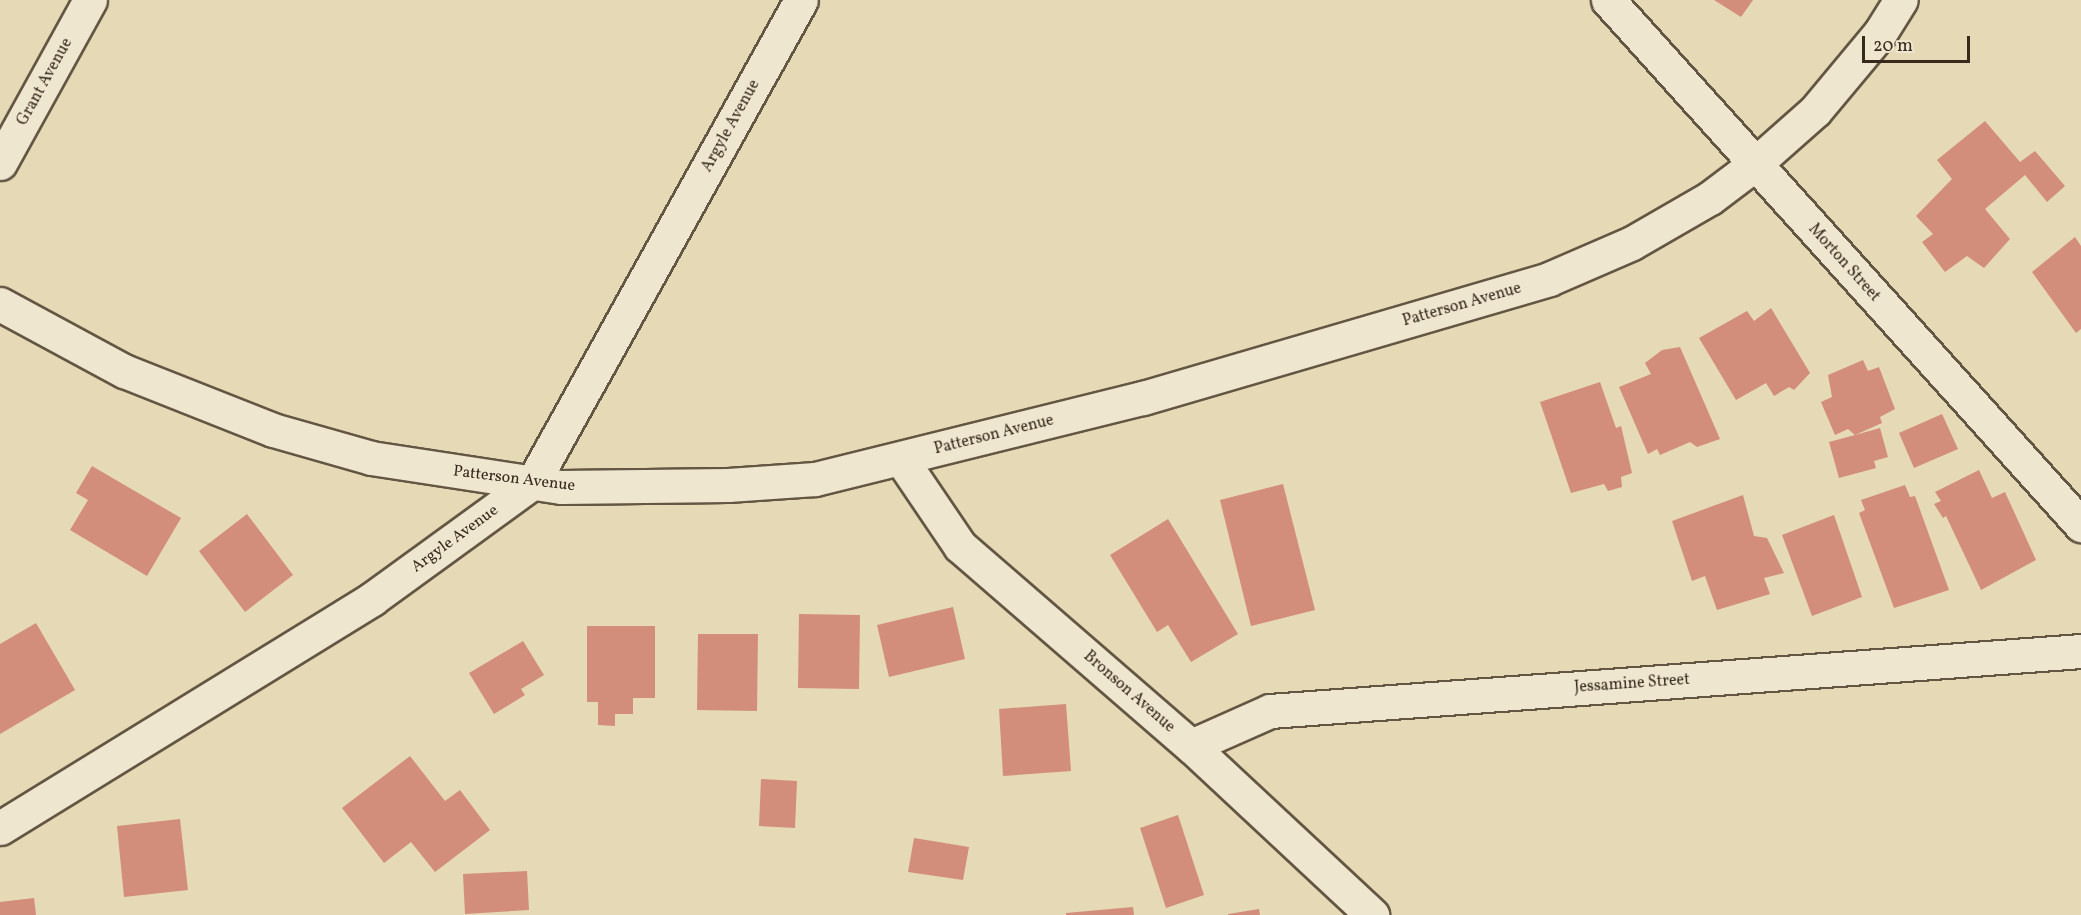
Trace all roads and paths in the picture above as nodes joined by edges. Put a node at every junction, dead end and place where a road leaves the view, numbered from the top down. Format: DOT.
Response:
graph roads {
  1 [pos="90,0"];
  2 [pos="801,0"];
  3 [pos="1608,0"];
  4 [pos="1901,0"];
  5 [pos="0,163"];
  6 [pos="1755,164"];
  7 [pos="0,304"];
  8 [pos="901,459"];
  9 [pos="533,482"];
  10 [pos="2081,525"];
  11 [pos="2081,651"];
  12 [pos="1191,746"];
  13 [pos="0,828"];
  14 [pos="1372,915"];
  1 -- 5 [label="street, Grant Avenue"];
  2 -- 9 [label="street, Argyle Avenue"];
  3 -- 6 [label="street, Morton Street"];
  4 -- 6 [label="street, Patterson Avenue"];
  6 -- 8 [label="street, Patterson Avenue"];
  6 -- 10 [label="street, Morton Street"];
  7 -- 9 [label="street, Patterson Avenue"];
  8 -- 9 [label="street, Patterson Avenue"];
  8 -- 12 [label="street, Bronson Avenue"];
  9 -- 13 [label="street, Argyle Avenue"];
  11 -- 12 [label="street, Jessamine Street"];
  12 -- 14 [label="street, Bronson Avenue"];
}
